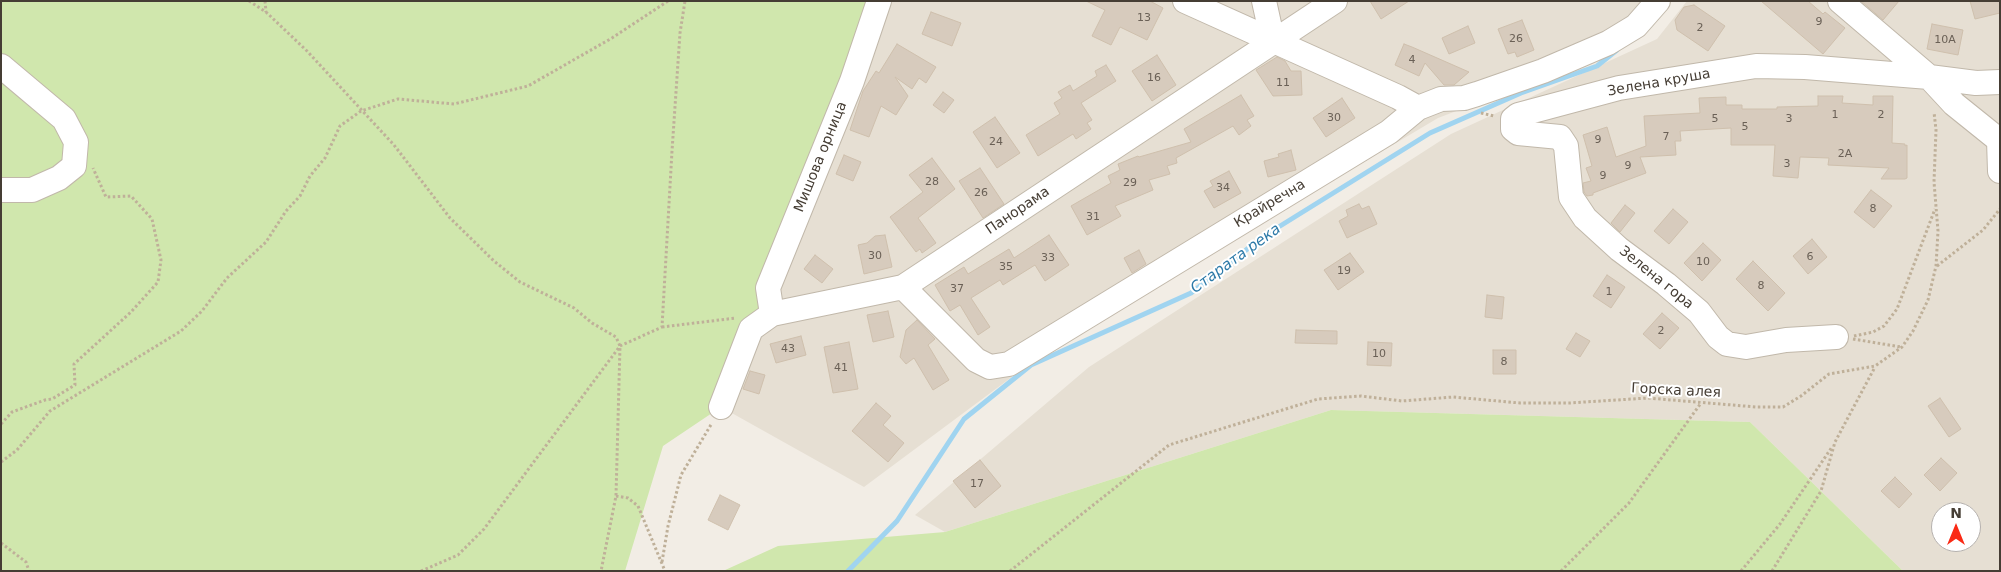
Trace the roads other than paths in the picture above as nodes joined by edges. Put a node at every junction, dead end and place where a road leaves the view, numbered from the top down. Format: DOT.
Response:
graph roads {
  1 [pos="879,1"];
  2 [pos="1185,1"];
  3 [pos="1264,1"];
  4 [pos="1334,1"];
  5 [pos="1658,1"];
  6 [pos="1840,1"];
  7 [pos="1273,42"];
  8 [pos="1,66"];
  9 [pos="1930,77"];
  10 [pos="2000,82"];
  11 [pos="1418,108"];
  12 [pos="1999,140"];
  13 [pos="2000,171"];
  14 [pos="1,190"];
  15 [pos="1572,197"];
  16 [pos="903,287"];
  17 [pos="772,314"];
  18 [pos="1840,337"];
  19 [pos="721,406"];
  1 -- 17 [label="street, Мишова орница"];
  2 -- 7 [label="street"];
  3 -- 7 [label="street"];
  4 -- 7 [label="street, Панорама"];
  5 -- 11 [label="street, Крайречна"];
  6 -- 9 [label="street"];
  7 -- 11 [label="street"];
  7 -- 16 [label="street, Панорама"];
  8 -- 14 [label="street"];
  9 -- 10 [label="street"];
  9 -- 12 [label="street"];
  9 -- 15 [label="street, Зелена круша"];
  11 -- 16 [label="street, Крайречна"];
  12 -- 13 [label="street"];
  15 -- 18 [label="street, Зелена гора"];
  16 -- 17 [label="street, Панорама"];
  17 -- 19 [label="street, Панорама"];
}
